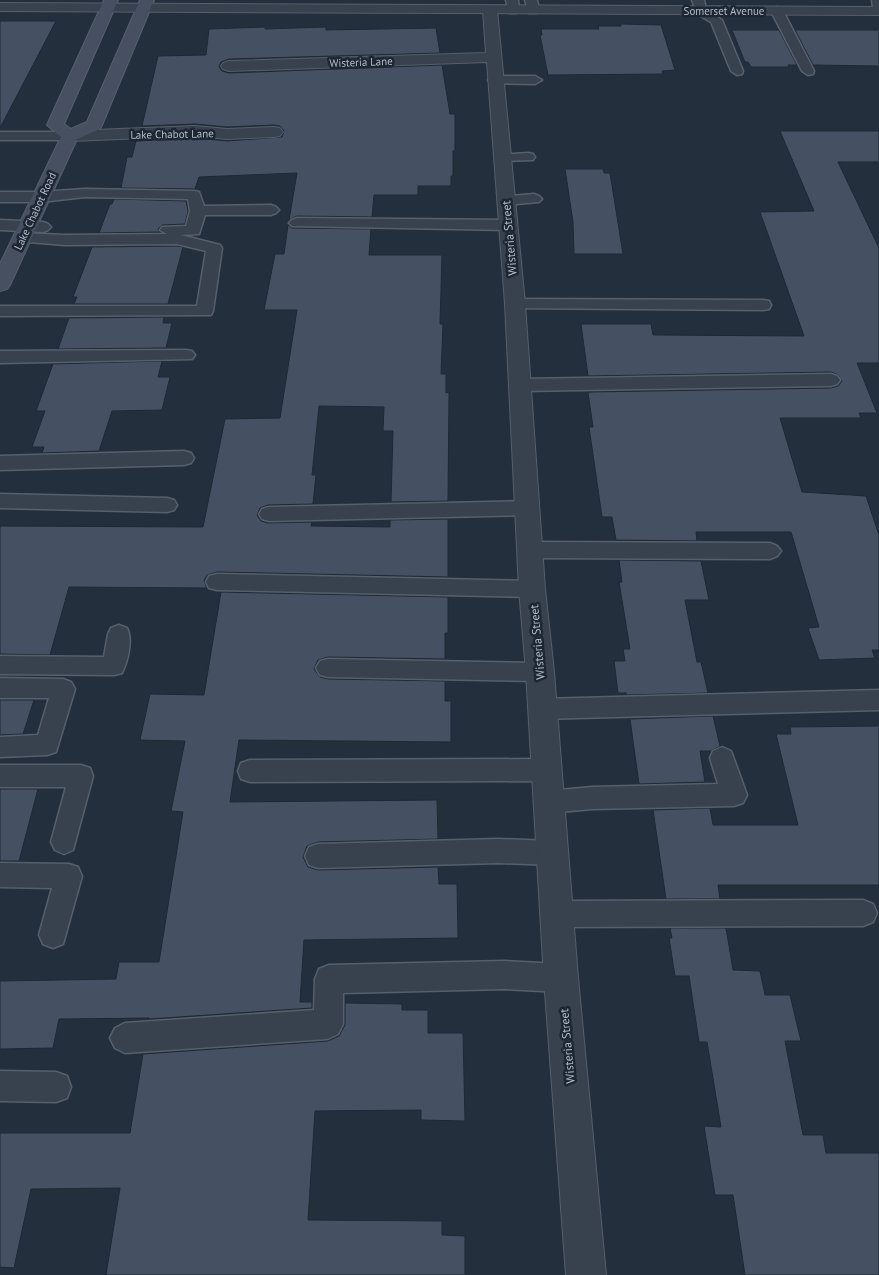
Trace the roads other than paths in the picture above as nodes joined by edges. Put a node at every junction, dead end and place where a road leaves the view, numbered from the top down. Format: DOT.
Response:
graph roads {
  1 [pos="878,0"];
  2 [pos="109,4"];
  3 [pos="145,4"];
  4 [pos="403,5"];
  5 [pos="532,5"];
  6 [pos="700,5"];
  7 [pos="505,6"];
  8 [pos="0,7"];
  9 [pos="879,9"];
  10 [pos="777,11"];
  11 [pos="229,66"];
  12 [pos="494,69"];
  13 [pos="737,71"];
  14 [pos="808,71"];
  15 [pos="535,80"];
  16 [pos="274,132"];
  17 [pos="0,136"];
  18 [pos="70,136"];
  19 [pos="41,197"];
  20 [pos="0,198"];
  21 [pos="534,199"];
  22 [pos="271,210"];
  23 [pos="198,211"];
  24 [pos="507,212"];
  25 [pos="297,222"];
  26 [pos="0,225"];
  27 [pos="25,232"];
  28 [pos="0,285"];
  29 [pos="515,304"];
  30 [pos="763,305"];
  31 [pos="0,312"];
  32 [pos="186,355"];
  33 [pos="0,357"];
  34 [pos="831,380"];
  35 [pos="521,385"];
  36 [pos="184,458"];
  37 [pos="0,463"];
  38 [pos="0,501"];
  39 [pos="167,505"];
  40 [pos="528,508"];
  41 [pos="269,514"];
  42 [pos="530,550"];
  43 [pos="770,551"];
  44 [pos="216,582"];
  45 [pos="532,589"];
  46 [pos="119,634"];
  47 [pos="0,665"];
  48 [pos="328,668"];
  49 [pos="540,672"];
  50 [pos="0,688"];
  51 [pos="879,700"];
  52 [pos="542,709"];
  53 [pos="0,747"];
  54 [pos="722,758"];
  55 [pos="546,770"];
  56 [pos="250,771"];
  57 [pos="0,776"];
  58 [pos="549,802"];
  59 [pos="64,842"];
  60 [pos="552,853"];
  61 [pos="318,856"];
  62 [pos="0,875"];
  63 [pos="863,913"];
  64 [pos="556,914"];
  65 [pos="53,935"];
  66 [pos="561,978"];
  67 [pos="125,1038"];
  68 [pos="0,1086"];
  69 [pos="56,1087"];
  70 [pos="586,1275"];
  1 -- 9 [label="lane"];
  2 -- 3 [label="street, Somerset Avenue"];
  2 -- 8 [label="street, Somerset Avenue"];
  2 -- 18 [label="main road"];
  3 -- 4 [label="street, Somerset Avenue"];
  3 -- 18 [label="main road"];
  4 -- 7 [label="street, Somerset Avenue"];
  5 -- 6 [label="street, Somerset Avenue"];
  5 -- 7 [label="street, Somerset Avenue"];
  6 -- 10 [label="street, Somerset Avenue"];
  6 -- 13 [label="lane"];
  7 -- 12 [label="street, Wisteria Street"];
  9 -- 10 [label="street, Somerset Avenue"];
  10 -- 14 [label="lane"];
  11 -- 12 [label="street, Wisteria Lane"];
  12 -- 15 [label="lane"];
  12 -- 24 [label="street, Wisteria Street"];
  16 -- 18 [label="street, Lake Chabot Lane"];
  17 -- 18 [label="lane"];
  18 -- 19 [label="main road, Lake Chabot Road"];
  19 -- 20 [label="lane"];
  19 -- 23 [label="lane"];
  19 -- 27 [label="main road, Lake Chabot Road"];
  21 -- 24 [label="lane"];
  22 -- 23 [label="lane"];
  23 -- 27 [label="lane"];
  24 -- 25 [label="lane"];
  24 -- 29 [label="street, Wisteria Street"];
  26 -- 27 [label="lane"];
  27 -- 28 [label="main road, Lake Chabot Road"];
  27 -- 31 [label="lane"];
  29 -- 30 [label="lane"];
  29 -- 35 [label="street, Wisteria Street"];
  32 -- 33 [label="lane"];
  34 -- 35 [label="lane"];
  35 -- 40 [label="street, Wisteria Street"];
  36 -- 37 [label="lane"];
  38 -- 39 [label="lane"];
  40 -- 41 [label="lane"];
  40 -- 42 [label="street, Wisteria Street"];
  42 -- 43 [label="lane"];
  42 -- 45 [label="street, Wisteria Street"];
  44 -- 45 [label="lane"];
  45 -- 49 [label="street, Wisteria Street"];
  46 -- 47 [label="lane"];
  48 -- 49 [label="lane"];
  49 -- 52 [label="street, Wisteria Street"];
  50 -- 53 [label="lane"];
  51 -- 52 [label="lane"];
  52 -- 55 [label="street, Wisteria Street"];
  54 -- 58 [label="lane"];
  55 -- 56 [label="lane"];
  55 -- 58 [label="street, Wisteria Street"];
  57 -- 59 [label="lane"];
  58 -- 60 [label="street, Wisteria Street"];
  60 -- 61 [label="lane"];
  60 -- 64 [label="street, Wisteria Street"];
  62 -- 65 [label="lane"];
  63 -- 64 [label="lane"];
  64 -- 66 [label="street, Wisteria Street"];
  66 -- 67 [label="lane"];
  66 -- 70 [label="street, Wisteria Street"];
  68 -- 69 [label="lane"];
}
